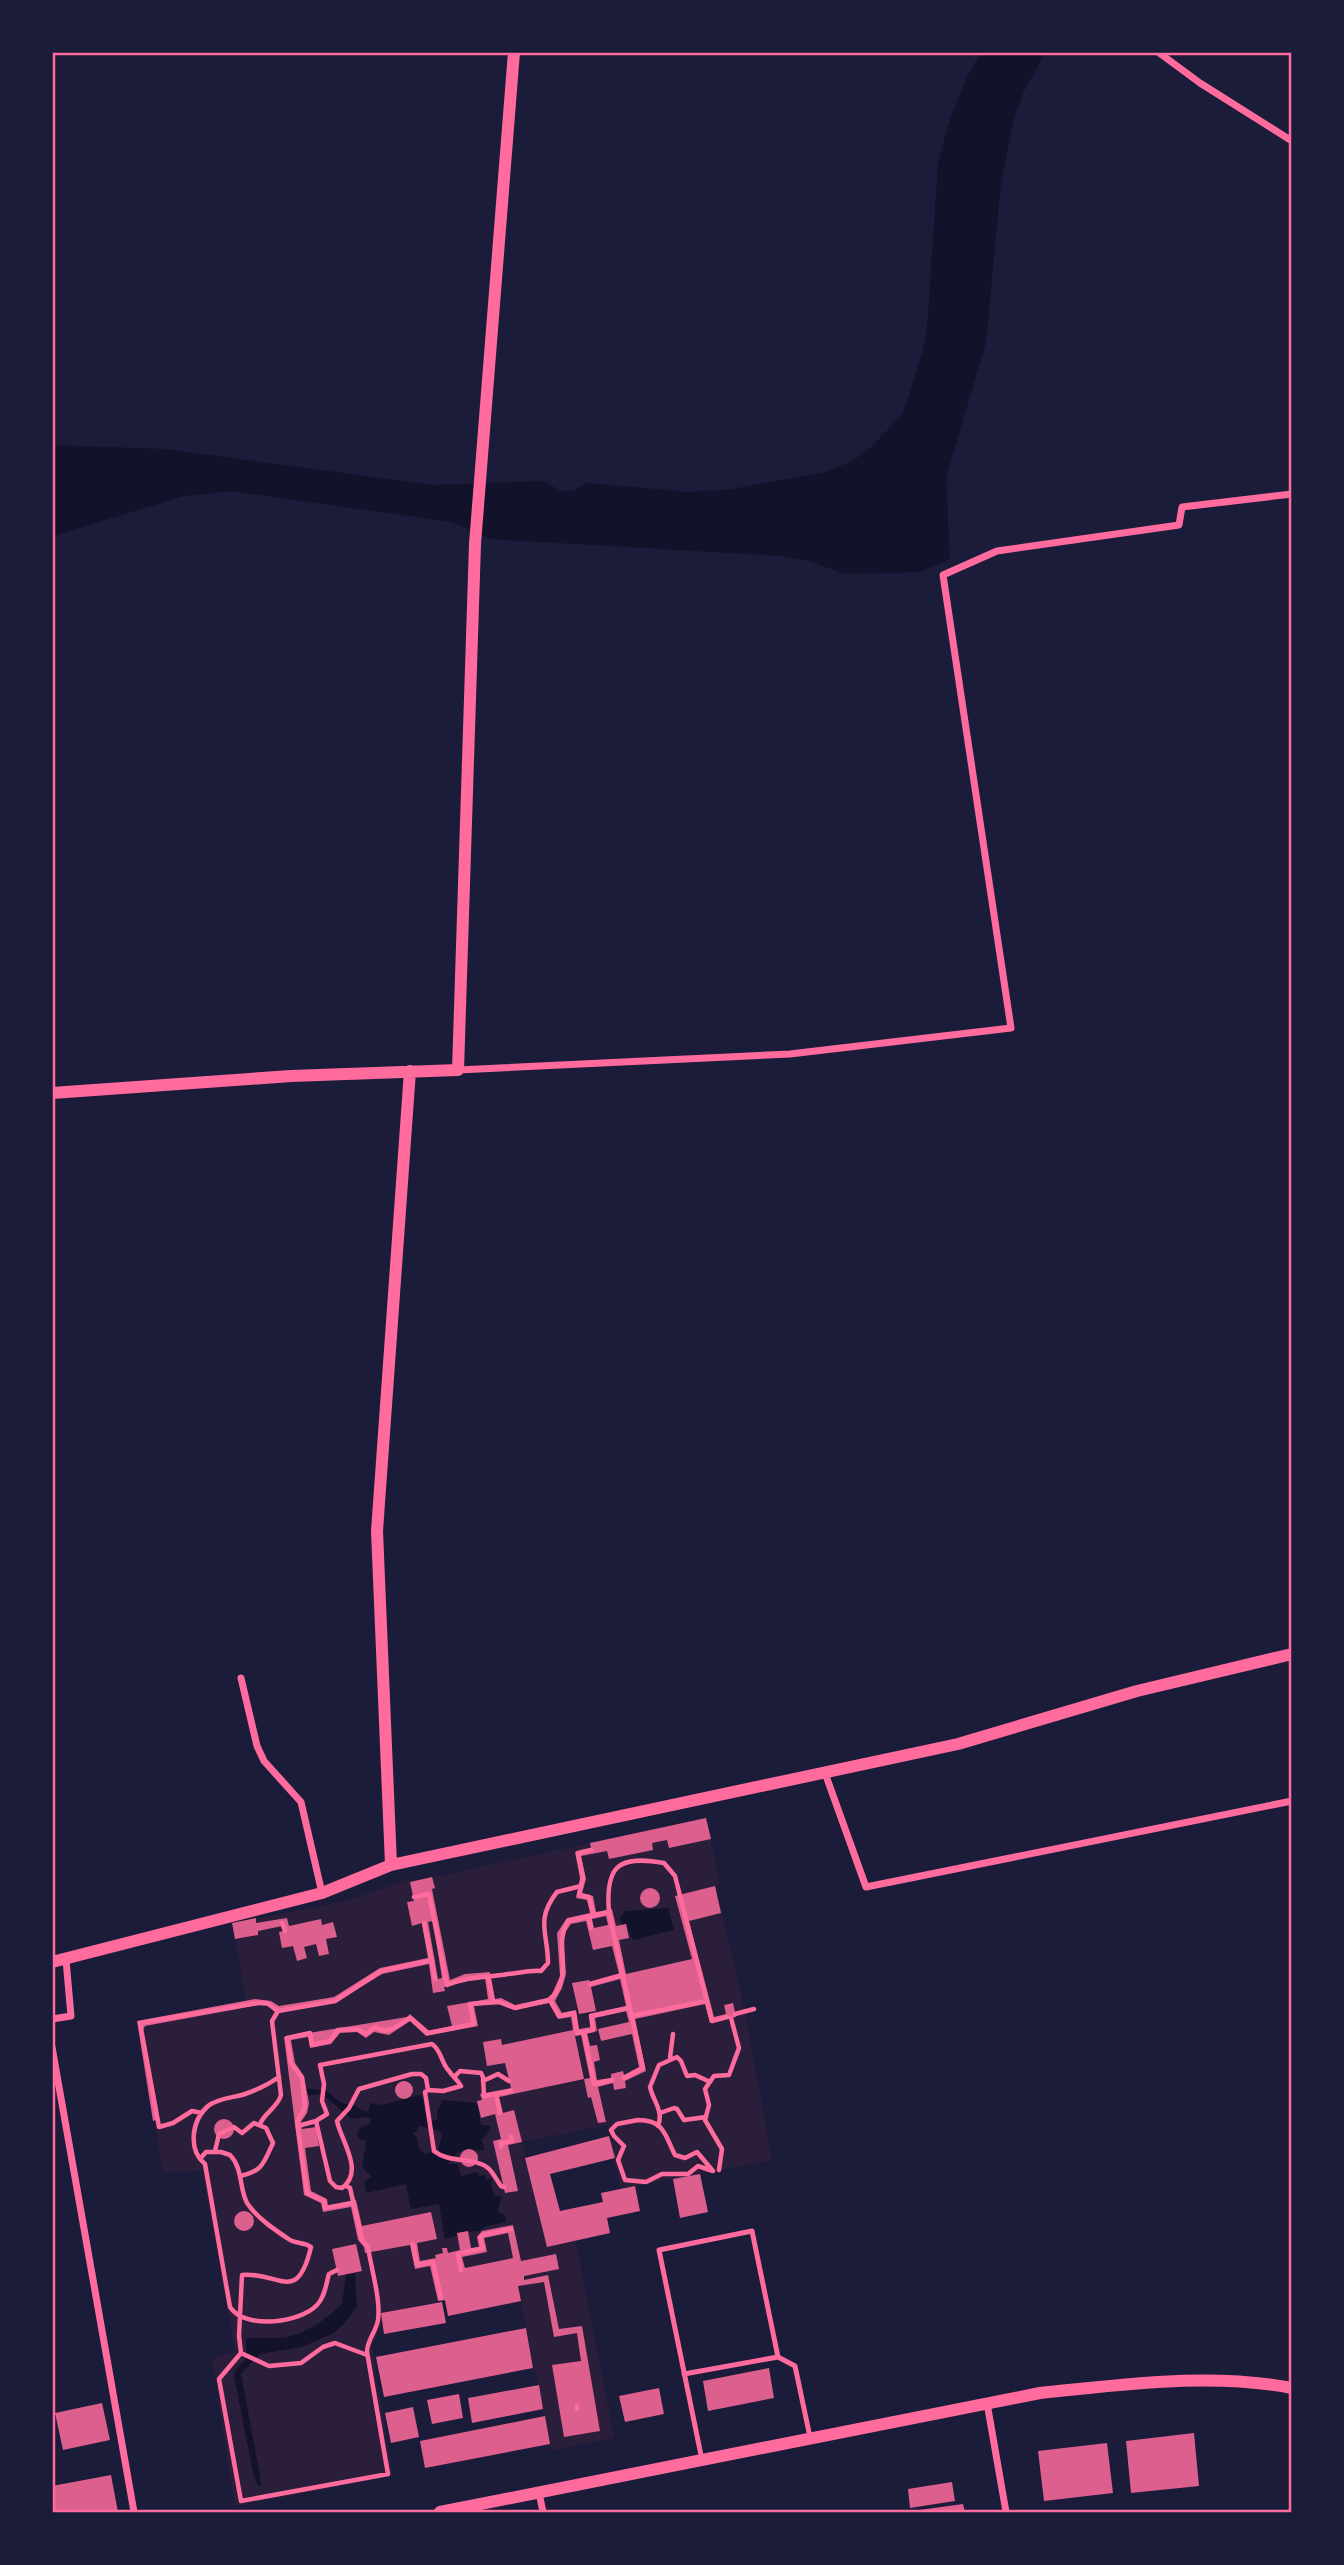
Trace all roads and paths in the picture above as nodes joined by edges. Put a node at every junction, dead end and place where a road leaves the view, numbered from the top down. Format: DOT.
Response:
graph roads {
  1 [pos="514,52"];
  2 [pos="1158,52"];
  3 [pos="1292,141"];
  4 [pos="1292,494"];
  5 [pos="458,1070"];
  6 [pos="410,1071"];
  7 [pos="52,1093"];
  8 [pos="1292,1654"];
  9 [pos="241,1678"];
  10 [pos="825,1773"];
  11 [pos="1292,1801"];
  12 [pos="591,1850"];
  13 [pos="391,1865"];
  14 [pos="581,1886"];
  15 [pos="322,1893"];
  16 [pos="414,1897"];
  17 [pos="608,1912"];
  18 [pos="591,1916"];
  19 [pos="424,1923"];
  20 [pos="591,1928"];
  21 [pos="66,1960"];
  22 [pos="432,1960"];
  23 [pos="52,1962"];
  24 [pos="622,1975"];
  25 [pos="488,1976"];
  26 [pos="435,1979"];
  27 [pos="590,1984"];
  28 [pos="550,2000"];
  29 [pos="706,2001"];
  30 [pos="493,2002"];
  31 [pos="629,2008"];
  32 [pos="754,2009"];
  33 [pos="278,2011"];
  34 [pos="631,2016"];
  35 [pos="731,2016"];
  36 [pos="52,2019"];
  37 [pos="584,2032"];
  38 [pos="673,2034"];
  39 [pos="52,2047"];
  40 [pos="670,2059"];
  41 [pos="456,2076"];
  42 [pos="279,2077"];
  43 [pos="624,2078"];
  44 [pos="612,2080"];
  45 [pos="483,2081"];
  46 [pos="509,2081"];
  47 [pos="708,2081"];
  48 [pos="428,2090"];
  49 [pos="511,2091"];
  50 [pos="496,2094"];
  51 [pos="202,2113"];
  52 [pos="500,2113"];
  53 [pos="660,2113"];
  54 [pos="706,2117"];
  55 [pos="316,2121"];
  56 [pos="260,2124"];
  57 [pos="298,2126"];
  58 [pos="658,2126"];
  59 [pos="511,2137"];
  60 [pos="501,2147"];
  61 [pos="215,2151"];
  62 [pos="200,2159"];
  63 [pos="719,2170"];
  64 [pos="240,2176"];
  65 [pos="346,2186"];
  66 [pos="504,2187"];
  67 [pos="352,2203"];
  68 [pos="511,2229"];
  69 [pos="412,2244"];
  70 [pos="337,2270"];
  71 [pos="461,2270"];
  72 [pos="441,2298"];
  73 [pos="241,2317"];
  74 [pos="244,2354"];
  75 [pos="368,2355"];
  76 [pos="778,2357"];
  77 [pos="684,2374"];
  78 [pos="1292,2388"];
  79 [pos="987,2403"];
  80 [pos="810,2438"];
  81 [pos="702,2460"];
  82 [pos="539,2493"];
  83 [pos="134,2512"];
  84 [pos="440,2512"];
  85 [pos="543,2512"];
  86 [pos="1006,2512"];
  1 -- 5 [label="street"];
  2 -- 3 [label="street"];
  4 -- 5 [label="street"];
  5 -- 6 [label="street"];
  6 -- 7 [label="street"];
  6 -- 13 [label="street"];
  8 -- 10 [label="street"];
  9 -- 15 [label="street"];
  10 -- 11 [label="street"];
  10 -- 13 [label="street"];
  12 -- 14 [label="path"];
  13 -- 15 [label="street"];
  14 -- 18 [label="path"];
  14 -- 25 [label="path"];
  15 -- 21 [label="street"];
  16 -- 25 [label="path"];
  17 -- 18 [label="path"];
  17 -- 24 [label="path"];
  17 -- 29 [label="path"];
  18 -- 20 [label="path"];
  18 -- 28 [label="path"];
  19 -- 22 [label="path"];
  21 -- 23 [label="street"];
  21 -- 36 [label="street"];
  22 -- 26 [label="path"];
  22 -- 33 [label="path"];
  24 -- 27 [label="path"];
  24 -- 31 [label="path"];
  25 -- 30 [label="path"];
  28 -- 30 [label="path"];
  28 -- 37 [label="path"];
  29 -- 34 [label="path"];
  29 -- 35 [label="path"];
  30 -- 57 [label="path"];
  31 -- 34 [label="path"];
  31 -- 37 [label="path"];
  32 -- 35 [label="path"];
  33 -- 42 [label="path"];
  33 -- 51 [label="path"];
  34 -- 43 [label="path"];
  35 -- 47 [label="path"];
  37 -- 44 [label="path"];
  38 -- 40 [label="path"];
  39 -- 83 [label="street"];
  40 -- 47 [label="path"];
  40 -- 53 [label="path"];
  41 -- 45 [label="path"];
  41 -- 48 [label="path"];
  41 -- 55 [label="path"];
  42 -- 51 [label="path"];
  42 -- 56 [label="path"];
  45 -- 46 [label="path"];
  45 -- 50 [label="path"];
  47 -- 54 [label="path"];
  48 -- 65 [label="path"];
  48 -- 66 [label="path"];
  49 -- 50 [label="path"];
  50 -- 52 [label="path"];
  51 -- 62 [label="path"];
  53 -- 54 [label="path"];
  53 -- 58 [label="path"];
  54 -- 63 [label="path"];
  55 -- 57 [label="path"];
  55 -- 65 [label="path"];
  56 -- 61 [label="path"];
  56 -- 64 [label="path"];
  57 -- 67 [label="path"];
  58 -- 58 [label="path"];
  59 -- 60 [label="path"];
  61 -- 62 [label="path"];
  61 -- 64 [label="path"];
  62 -- 73 [label="path"];
  64 -- 73 [label="path"];
  65 -- 67 [label="path"];
  67 -- 75 [label="path"];
  68 -- 71 [label="path"];
  69 -- 72 [label="path"];
  70 -- 73 [label="path"];
  73 -- 74 [label="path"];
  74 -- 75 [label="path"];
  74 -- 75 [label="path"];
  76 -- 77 [label="lane"];
  76 -- 77 [label="lane"];
  76 -- 80 [label="lane"];
  77 -- 81 [label="lane"];
  78 -- 79 [label="street"];
  79 -- 80 [label="street"];
  79 -- 86 [label="street"];
  80 -- 81 [label="street"];
  81 -- 82 [label="street"];
  82 -- 84 [label="street"];
  82 -- 85 [label="street"];
}
